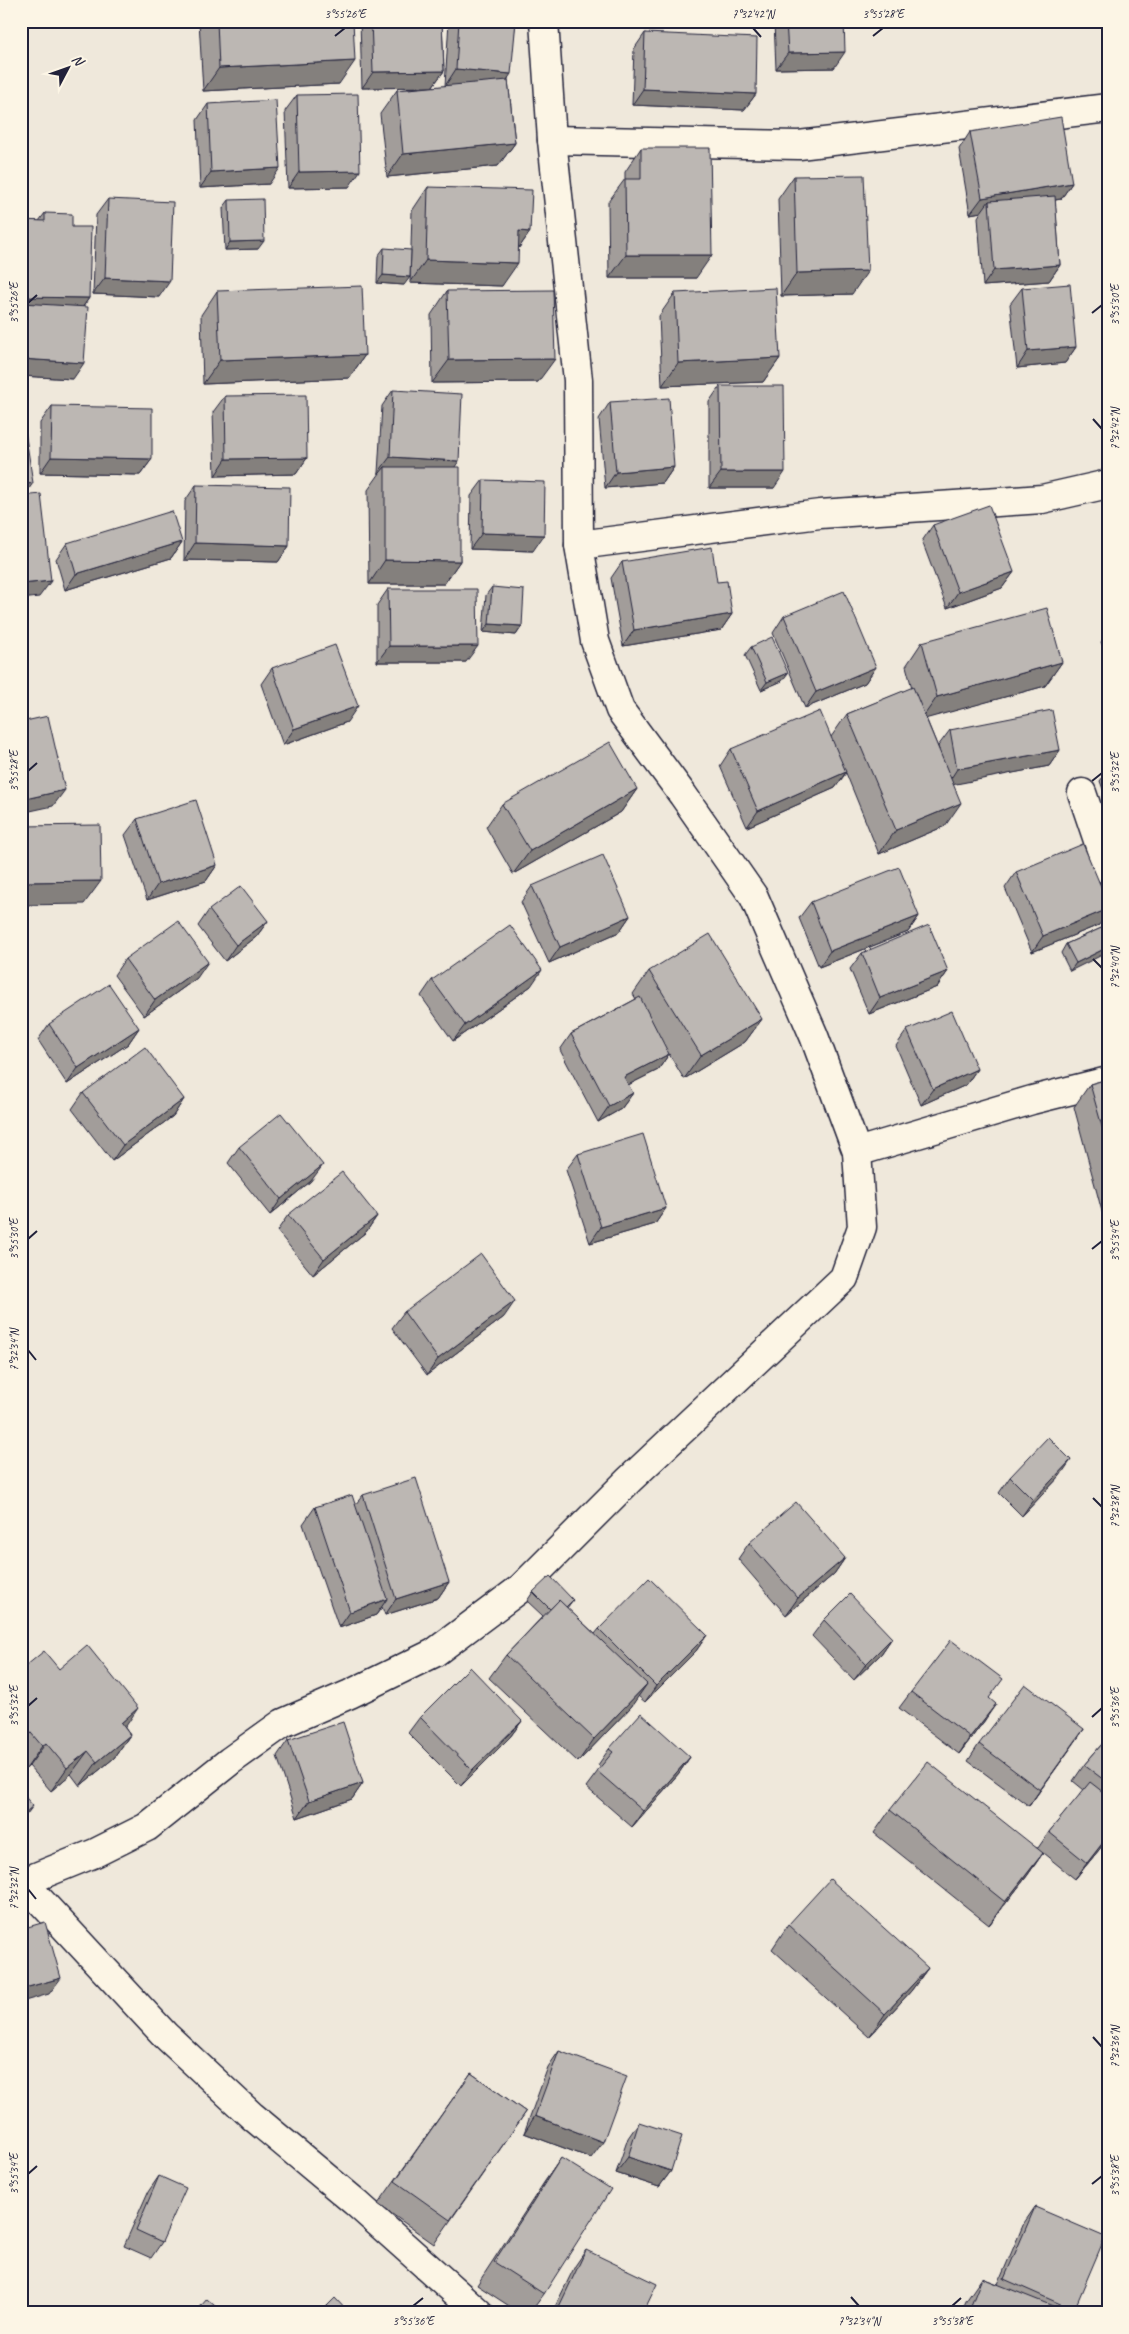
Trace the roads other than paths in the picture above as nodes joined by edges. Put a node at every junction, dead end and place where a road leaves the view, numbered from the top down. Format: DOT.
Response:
graph roads {
  1 [pos="544,21"];
  2 [pos="1108,108"];
  3 [pos="552,140"];
  4 [pos="1108,484"];
  5 [pos="579,545"];
  6 [pos="1082,793"];
  7 [pos="1108,870"];
  8 [pos="1108,1081"];
  9 [pos="857,1152"];
  10 [pos="22,1882"];
  11 [pos="479,2313"];
  1 -- 3 [label="street"];
  2 -- 3 [label="street"];
  3 -- 5 [label="street"];
  4 -- 5 [label="street"];
  5 -- 9 [label="street"];
  6 -- 7 [label="street"];
  8 -- 9 [label="street"];
  9 -- 10 [label="street"];
  10 -- 11 [label="street"];
}
